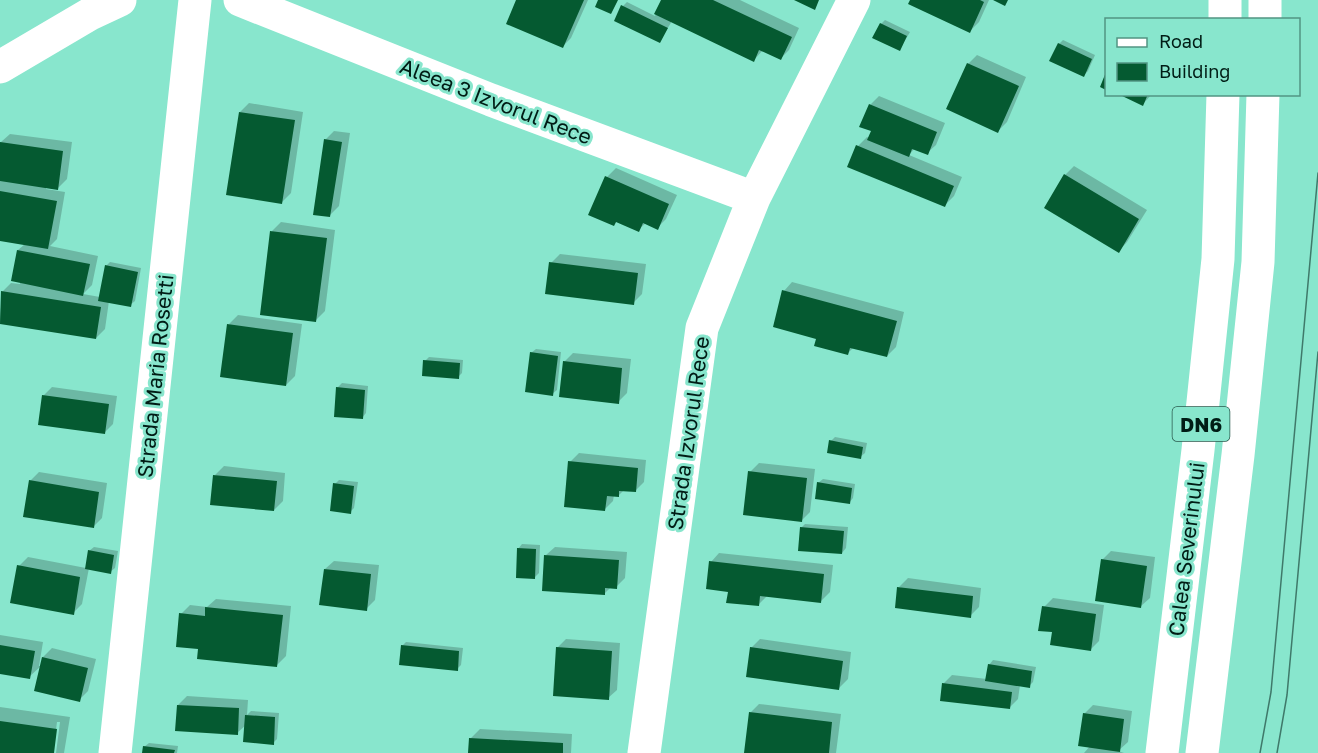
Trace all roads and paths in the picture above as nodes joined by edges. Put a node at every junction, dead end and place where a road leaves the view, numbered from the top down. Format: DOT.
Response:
graph roads {
  1 [pos="120,0"];
  2 [pos="195,0"];
  3 [pos="240,0"];
  4 [pos="854,0"];
  5 [pos="1225,0"];
  6 [pos="1265,0"];
  7 [pos="1225,18"];
  8 [pos="1265,18"];
  9 [pos="0,67"];
  10 [pos="1223,96"];
  11 [pos="1263,96"];
  12 [pos="754,198"];
  13 [pos="115,753"];
  14 [pos="644,753"];
  15 [pos="1162,753"];
  16 [pos="1202,753"];
  1 -- 9 [label="street"];
  2 -- 13 [label="street, Strada Maria Rosetti"];
  3 -- 12 [label="street, Aleea 3 Izvorul Rece"];
  4 -- 12 [label="street, Strada Izvorul Rece"];
  5 -- 7 [label="street"];
  6 -- 8 [label="street"];
  10 -- 15 [label="street, Calea Severinului / DN6"];
  11 -- 16 [label="street, Calea Severinului / DN6"];
  12 -- 14 [label="street, Strada Izvorul Rece"];
}
